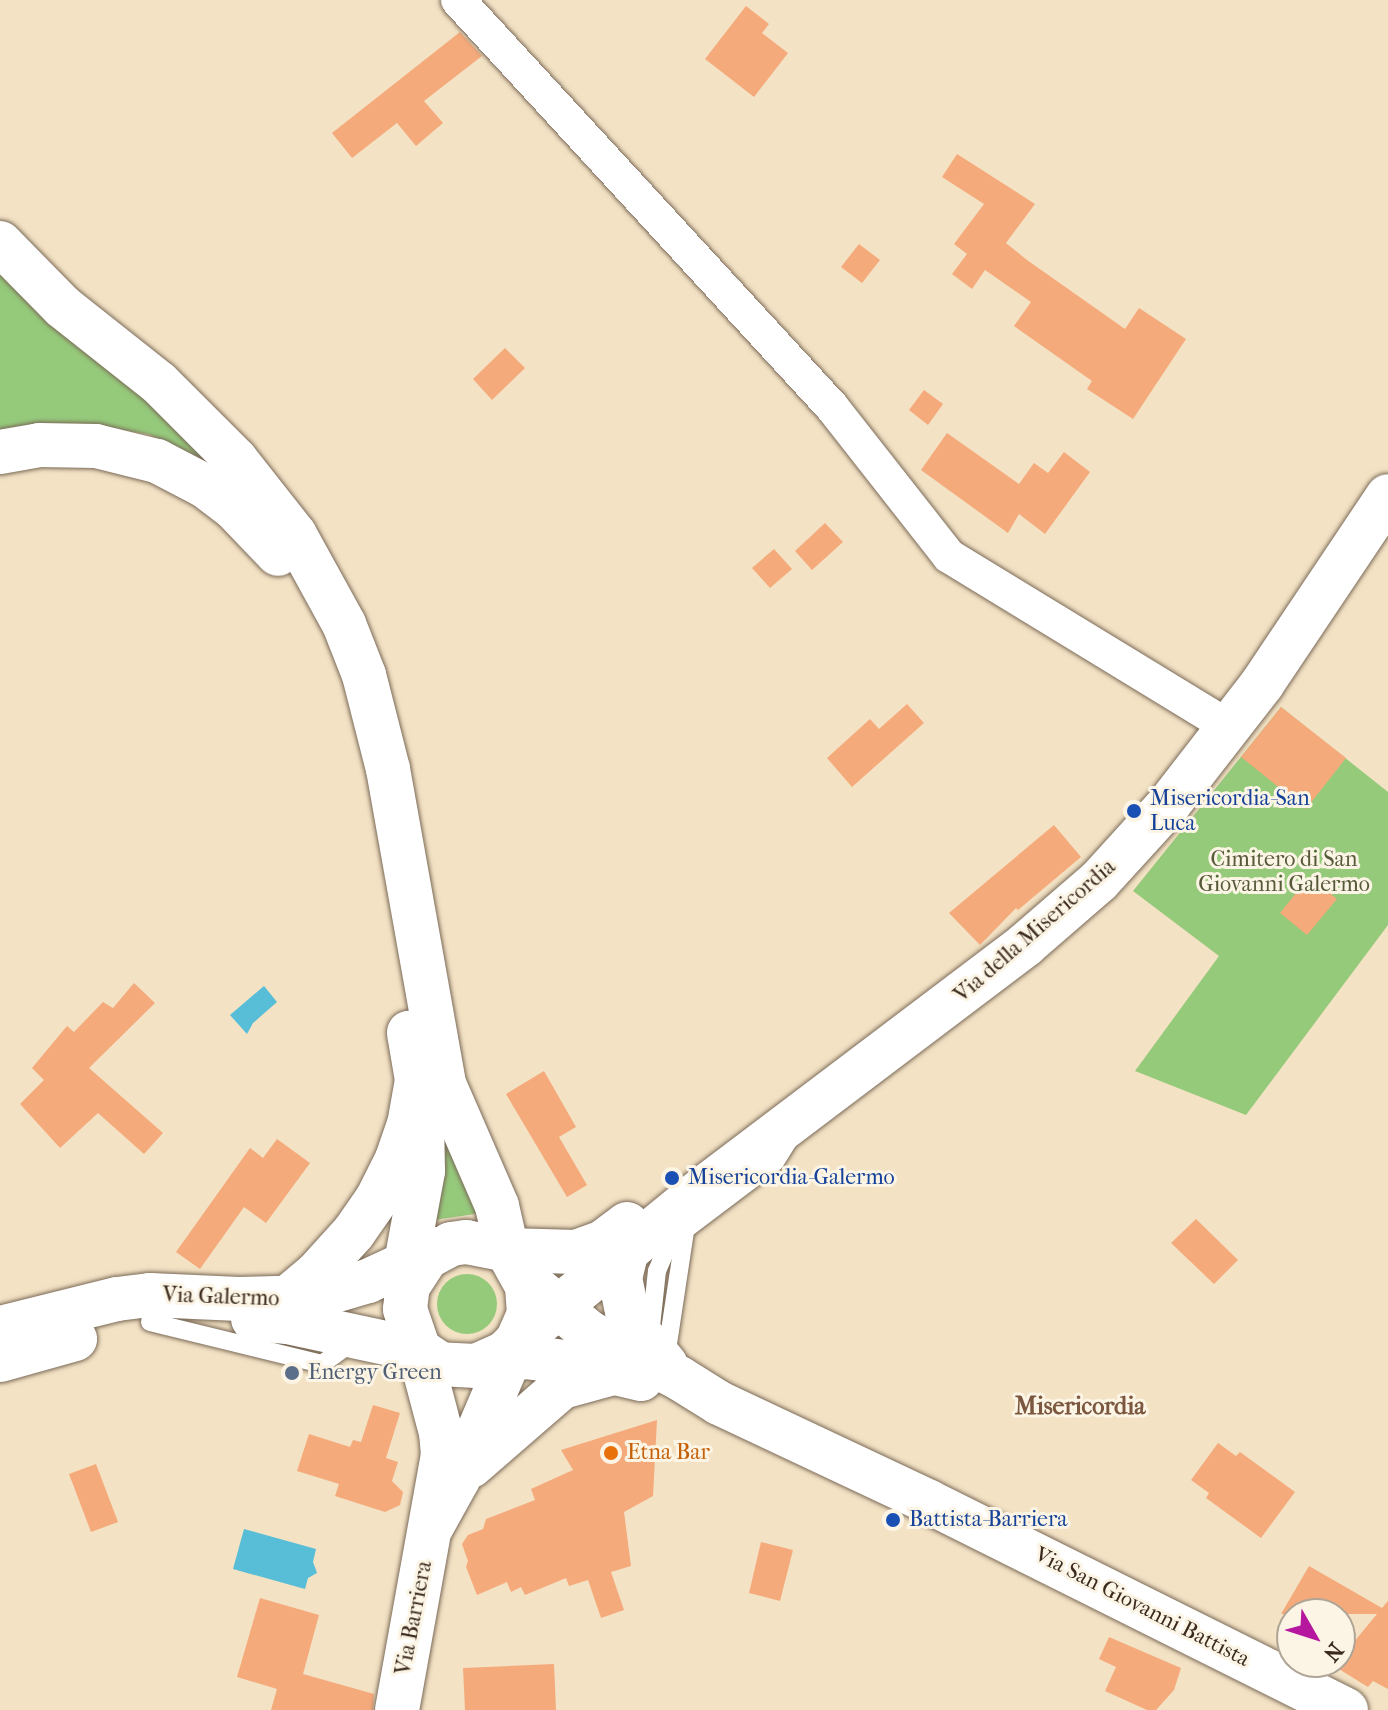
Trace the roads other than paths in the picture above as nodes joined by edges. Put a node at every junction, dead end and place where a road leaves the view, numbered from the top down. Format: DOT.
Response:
graph roads {
  1 [pos="458,0"];
  2 [pos="0,243"];
  3 [pos="0,452"];
  4 [pos="1388,496"];
  5 [pos="1229,727"];
  6 [pos="417,1080"];
  7 [pos="807,1109"];
  8 [pos="704,1188"];
  9 [pos="627,1250"];
  10 [pos="523,1258"];
  11 [pos="416,1270"];
  12 [pos="286,1299"];
  13 [pos="557,1307"];
  14 [pos="0,1328"];
  15 [pos="395,1351"];
  16 [pos="506,1353"];
  17 [pos="0,1360"];
  18 [pos="653,1365"];
  19 [pos="719,1403"];
  20 [pos="458,1479"];
  21 [pos="432,1526"];
  22 [pos="397,1710"];
  23 [pos="1346,1710"];
  1 -- 5 [label="street"];
  2 -- 10 [label="main road"];
  3 -- 6 [label="main road"];
  4 -- 5 [label="main road, Via della Misericordia"];
  5 -- 7 [label="main road, Via della Misericordia"];
  6 -- 11 [label="main road"];
  6 -- 12 [label="main road"];
  7 -- 8 [label="main road, Via della Misericordia"];
  7 -- 18 [label="lane"];
  8 -- 9 [label="main road, Via della Misericordia"];
  8 -- 10 [label="main road"];
  9 -- 13 [label="main road, Via della Misericordia"];
  9 -- 18 [label="main road"];
  10 -- 11 [label="main road"];
  10 -- 13 [label="main road"];
  10 -- 16 [label="main road"];
  11 -- 12 [label="main road, Via Galermo"];
  11 -- 15 [label="main road"];
  12 -- 14 [label="main road, Via Galermo"];
  13 -- 16 [label="main road, Via della Misericordia"];
  13 -- 18 [label="main road"];
  15 -- 16 [label="main road"];
  15 -- 17 [label="main road, Via Galermo"];
  15 -- 21 [label="main road"];
  16 -- 18 [label="main road"];
  16 -- 20 [label="main road"];
  18 -- 19 [label="main road"];
  18 -- 19 [label="main road"];
  18 -- 20 [label="main road"];
  19 -- 23 [label="main road, Via San Giovanni Battista"];
  20 -- 21 [label="main road"];
  21 -- 22 [label="main road, Via Barriera"];
}
